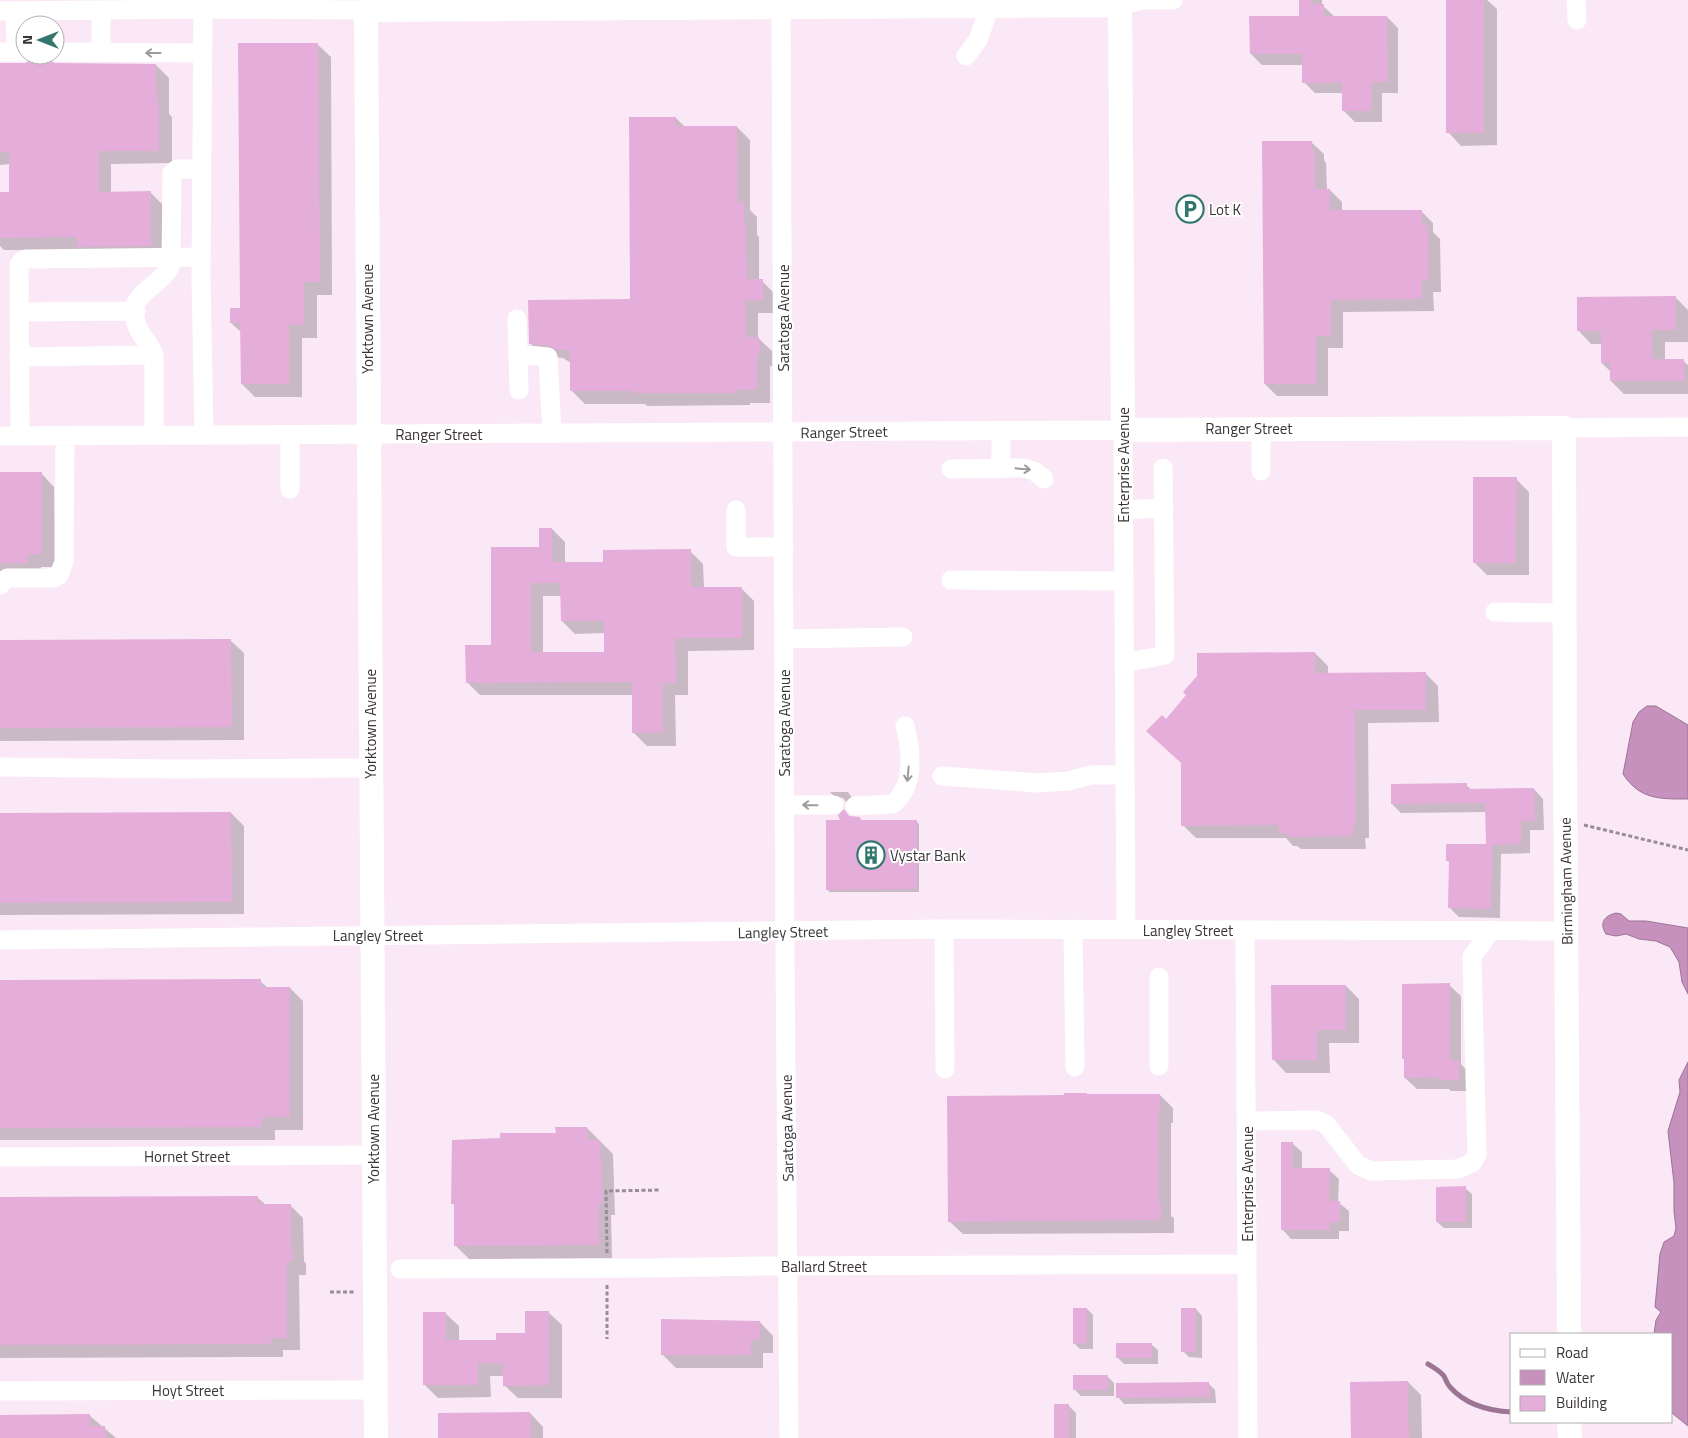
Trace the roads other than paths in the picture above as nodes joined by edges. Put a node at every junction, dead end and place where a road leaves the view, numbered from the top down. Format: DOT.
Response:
graph roads {
  1 [pos="1174,0"];
  2 [pos="1576,0"];
  3 [pos="1120,2"];
  4 [pos="523,5"];
  5 [pos="990,6"];
  6 [pos="781,7"];
  7 [pos="202,9"];
  8 [pos="101,10"];
  9 [pos="366,10"];
  10 [pos="7,11"];
  11 [pos="1577,20"];
  12 [pos="14,52"];
  13 [pos="65,52"];
  14 [pos="101,52"];
  15 [pos="202,53"];
  16 [pos="966,56"];
  17 [pos="202,169"];
  18 [pos="202,257"];
  19 [pos="171,258"];
  20 [pos="19,312"];
  21 [pos="136,312"];
  22 [pos="517,320"];
  23 [pos="518,354"];
  24 [pos="154,355"];
  25 [pos="19,357"];
  26 [pos="518,390"];
  27 [pos="1688,427"];
  28 [pos="1261,428"];
  29 [pos="1564,428"];
  30 [pos="1001,430"];
  31 [pos="1123,430"];
  32 [pos="783,432"];
  33 [pos="552,434"];
  34 [pos="290,435"];
  35 [pos="368,435"];
  36 [pos="0,436"];
  37 [pos="20,436"];
  38 [pos="65,436"];
  39 [pos="154,436"];
  40 [pos="204,436"];
  41 [pos="1163,468"];
  42 [pos="951,469"];
  43 [pos="999,469"];
  44 [pos="1261,471"];
  45 [pos="1044,478"];
  46 [pos="290,489"];
  47 [pos="1164,508"];
  48 [pos="736,510"];
  49 [pos="1123,510"];
  50 [pos="784,547"];
  51 [pos="951,580"];
  52 [pos="1124,581"];
  53 [pos="0,585"];
  54 [pos="1495,612"];
  55 [pos="1564,613"];
  56 [pos="903,637"];
  57 [pos="784,639"];
  58 [pos="1124,663"];
  59 [pos="905,726"];
  60 [pos="0,767"];
  61 [pos="371,768"];
  62 [pos="1125,775"];
  63 [pos="942,776"];
  64 [pos="785,805"];
  65 [pos="834,805"];
  66 [pos="855,806"];
  67 [pos="944,929"];
  68 [pos="1073,929"];
  69 [pos="1126,930"];
  70 [pos="1245,930"];
  71 [pos="1491,930"];
  72 [pos="785,931"];
  73 [pos="1567,931"];
  74 [pos="372,936"];
  75 [pos="0,940"];
  76 [pos="1159,977"];
  77 [pos="1159,1066"];
  78 [pos="1074,1067"];
  79 [pos="945,1069"];
  80 [pos="1246,1121"];
  81 [pos="373,1155"];
  82 [pos="0,1157"];
  83 [pos="1247,1264"];
  84 [pos="788,1266"];
  85 [pos="400,1269"];
  86 [pos="1569,1333"];
  87 [pos="375,1390"];
  88 [pos="0,1391"];
  89 [pos="1570,1423"];
  90 [pos="376,1438"];
  91 [pos="789,1438"];
  92 [pos="1248,1438"];
  93 [pos="1570,1438"];
  1 -- 3 [label="street"];
  2 -- 11 [label="street"];
  3 -- 5 [label="main road"];
  3 -- 31 [label="main road, Enterprise Avenue"];
  4 -- 6 [label="main road"];
  4 -- 9 [label="main road"];
  5 -- 6 [label="main road"];
  5 -- 16 [label="street"];
  6 -- 32 [label="street, Saratoga Avenue"];
  7 -- 8 [label="street"];
  7 -- 9 [label="street"];
  7 -- 15 [label="street"];
  8 -- 10 [label="street"];
  8 -- 14 [label="street"];
  9 -- 35 [label="main road, Yorktown Avenue"];
  10 -- 12 [label="street"];
  13 -- 14 [label="street"];
  15 -- 14 [label="street, one-way"];
  15 -- 17 [label="street"];
  17 -- 18 [label="street"];
  17 -- 19 [label="street"];
  18 -- 19 [label="street"];
  18 -- 40 [label="street"];
  19 -- 20 [label="street"];
  19 -- 21 [label="street"];
  20 -- 21 [label="street"];
  20 -- 25 [label="street"];
  21 -- 24 [label="street"];
  22 -- 23 [label="street"];
  23 -- 26 [label="street"];
  23 -- 33 [label="street"];
  24 -- 25 [label="street"];
  24 -- 39 [label="street"];
  25 -- 37 [label="street"];
  27 -- 29 [label="street, Ranger Street"];
  28 -- 29 [label="main road, Ranger Street"];
  28 -- 31 [label="main road, Ranger Street"];
  28 -- 44 [label="street"];
  29 -- 55 [label="main road, Birmingham Avenue"];
  30 -- 31 [label="street, Ranger Street"];
  30 -- 32 [label="street, Ranger Street"];
  30 -- 43 [label="street"];
  31 -- 49 [label="street, Enterprise Avenue"];
  32 -- 33 [label="street, Ranger Street"];
  32 -- 50 [label="street, Saratoga Avenue"];
  33 -- 35 [label="street, Ranger Street"];
  34 -- 35 [label="street, Ranger Street"];
  34 -- 40 [label="street, Ranger Street"];
  34 -- 46 [label="street"];
  35 -- 61 [label="main road, Yorktown Avenue"];
  36 -- 37 [label="street, Ranger Street"];
  37 -- 38 [label="street, Ranger Street"];
  38 -- 39 [label="street, Ranger Street"];
  38 -- 53 [label="street"];
  39 -- 40 [label="street, Ranger Street"];
  41 -- 47 [label="street"];
  42 -- 43 [label="street"];
  43 -- 45 [label="street, one-way"];
  47 -- 49 [label="street"];
  47 -- 58 [label="street"];
  48 -- 50 [label="street"];
  49 -- 52 [label="street, Enterprise Avenue"];
  50 -- 57 [label="street, Saratoga Avenue"];
  51 -- 52 [label="street"];
  52 -- 58 [label="street, Enterprise Avenue"];
  54 -- 55 [label="street"];
  55 -- 73 [label="main road, Birmingham Avenue"];
  56 -- 57 [label="street"];
  57 -- 64 [label="street, Saratoga Avenue"];
  58 -- 62 [label="street, Enterprise Avenue"];
  59 -- 66 [label="street, one-way"];
  60 -- 61 [label="street"];
  61 -- 74 [label="main road, Yorktown Avenue"];
  62 -- 63 [label="street"];
  62 -- 69 [label="street, Enterprise Avenue"];
  65 -- 64 [label="street, one-way"];
  64 -- 72 [label="street, Saratoga Avenue"];
  67 -- 68 [label="street, Langley Street"];
  67 -- 72 [label="street, Langley Street"];
  67 -- 79 [label="street"];
  68 -- 69 [label="street, Langley Street"];
  68 -- 78 [label="street"];
  69 -- 70 [label="street, Langley Street"];
  70 -- 71 [label="street, Langley Street"];
  70 -- 80 [label="street, Enterprise Avenue"];
  71 -- 73 [label="street, Langley Street"];
  71 -- 80 [label="street"];
  72 -- 74 [label="street, Langley Street"];
  72 -- 84 [label="street, Saratoga Avenue"];
  73 -- 86 [label="main road, Birmingham Avenue"];
  74 -- 75 [label="street, Langley Street"];
  74 -- 81 [label="main road, Yorktown Avenue"];
  76 -- 77 [label="street"];
  80 -- 83 [label="street, Enterprise Avenue"];
  81 -- 82 [label="street, Hornet Street"];
  81 -- 87 [label="main road, Yorktown Avenue"];
  83 -- 84 [label="street, Ballard Street"];
  83 -- 92 [label="street, Enterprise Avenue"];
  84 -- 85 [label="street, Ballard Street"];
  84 -- 91 [label="street, Saratoga Avenue"];
  87 -- 88 [label="street, Hoyt Street"];
  87 -- 90 [label="main road, Yorktown Avenue"];
  89 -- 93 [label="main road"];
}
